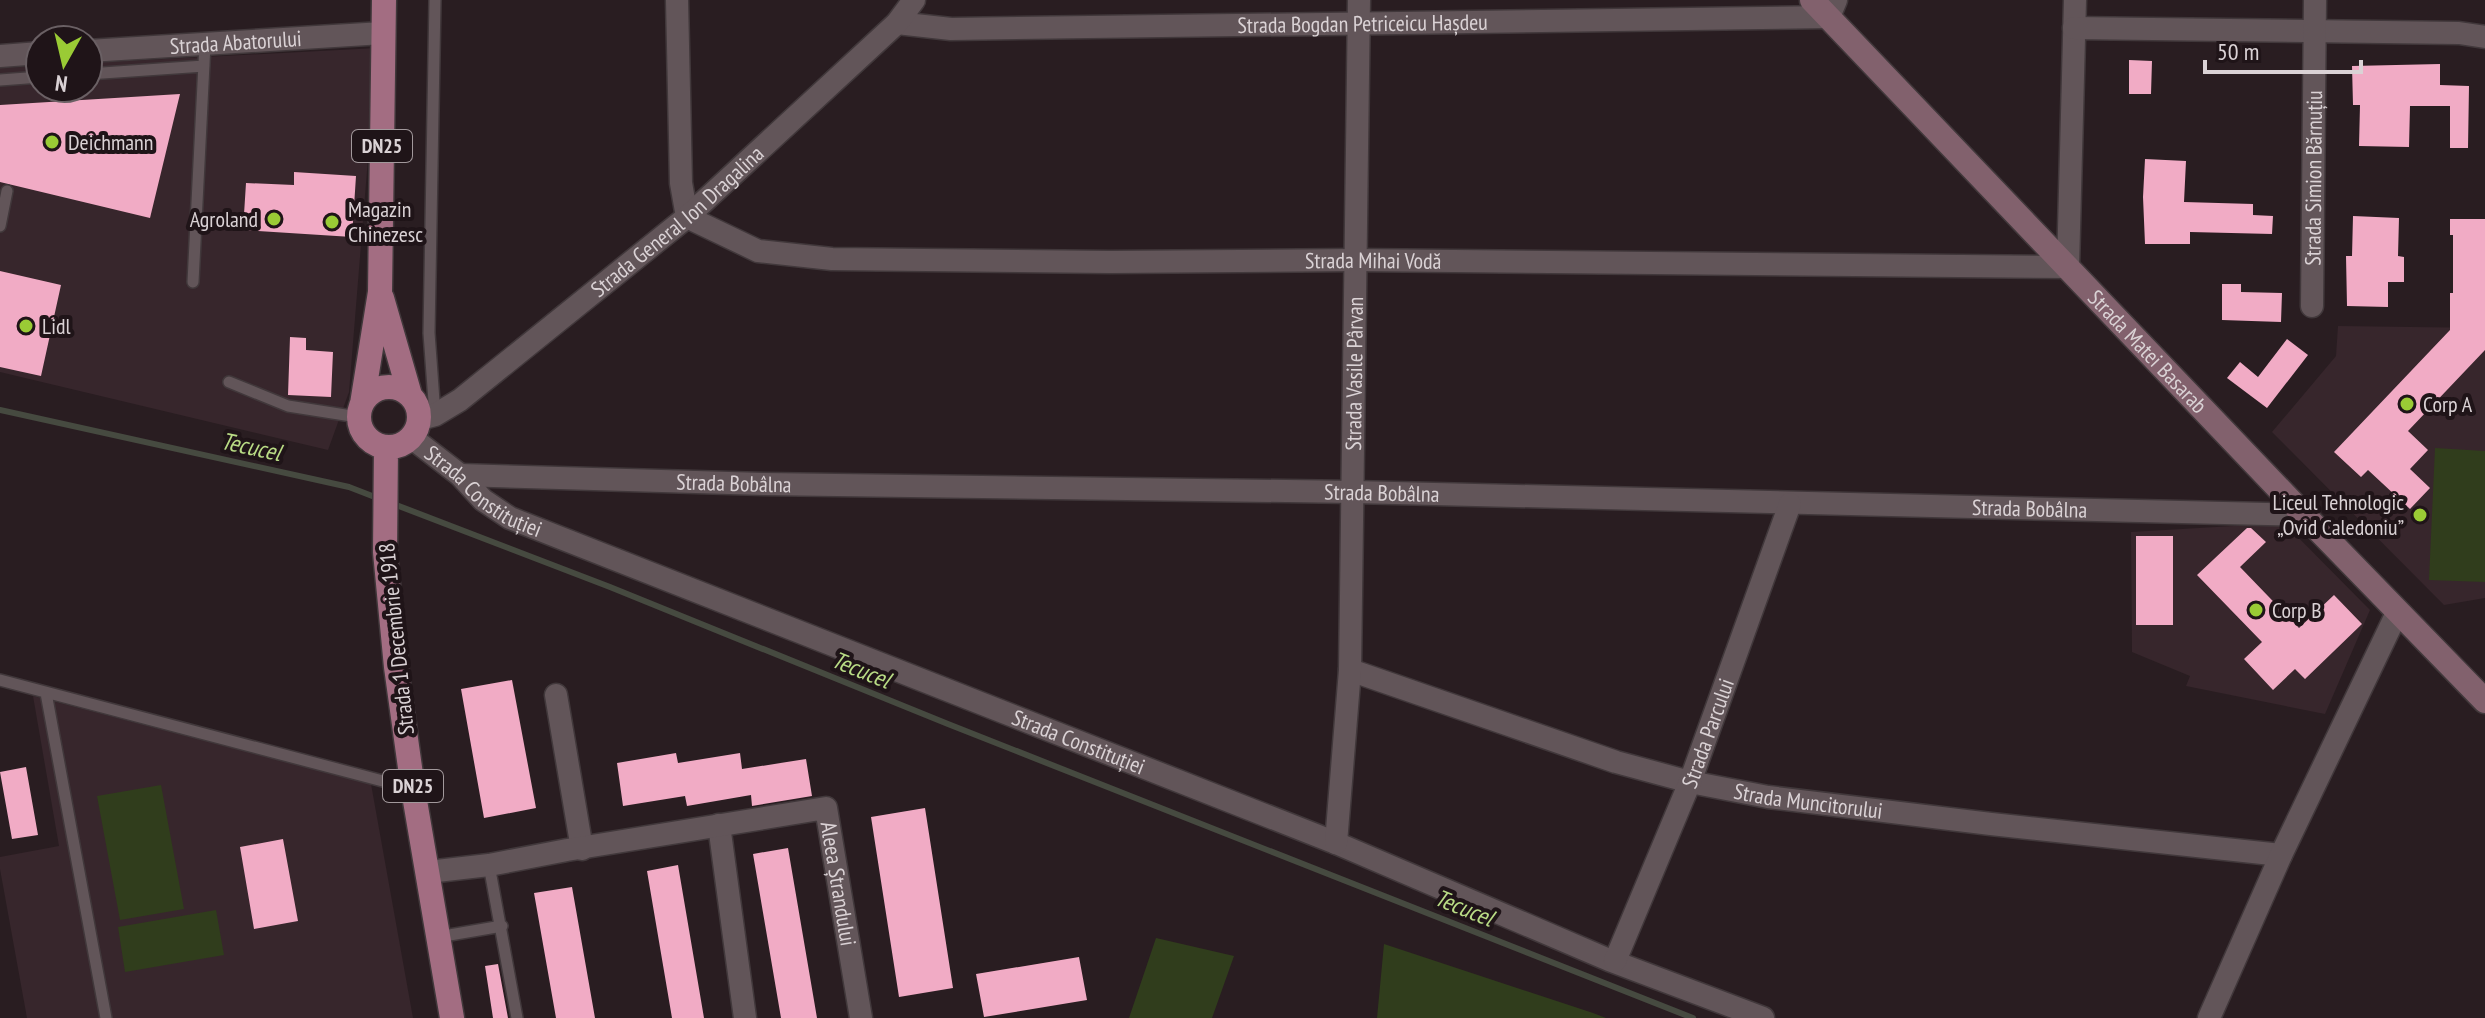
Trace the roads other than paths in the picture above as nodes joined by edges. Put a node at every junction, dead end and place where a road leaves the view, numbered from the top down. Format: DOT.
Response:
graph roads {
  1 [pos="384,0"];
  2 [pos="435,0"];
  3 [pos="677,0"];
  4 [pos="1359,0"];
  5 [pos="2075,0"];
  6 [pos="2315,0"];
  7 [pos="1826,6"];
  8 [pos="907,7"];
  9 [pos="1358,24"];
  10 [pos="2074,28"];
  11 [pos="2314,32"];
  12 [pos="383,33"];
  13 [pos="2485,37"];
  14 [pos="104,52"];
  15 [pos="24,54"];
  16 [pos="204,55"];
  17 [pos="0,56"];
  18 [pos="104,71"];
  19 [pos="24,78"];
  20 [pos="0,80"];
  21 [pos="7,191"];
  22 [pos="687,217"];
  23 [pos="0,226"];
  24 [pos="1356,260"];
  25 [pos="2068,267"];
  26 [pos="193,282"];
  27 [pos="380,292"];
  28 [pos="2312,306"];
  29 [pos="229,382"];
  30 [pos="410,395"];
  31 [pos="360,410"];
  32 [pos="423,424"];
  33 [pos="386,448"];
  34 [pos="460,475"];
  35 [pos="1354,492"];
  36 [pos="1790,504"];
  37 [pos="2304,515"];
  38 [pos="2397,613"];
  39 [pos="1350,670"];
  40 [pos="0,680"];
  41 [pos="46,693"];
  42 [pos="556,695"];
  43 [pos="2485,701"];
  44 [pos="1690,782"];
  45 [pos="413,789"];
  46 [pos="719,825"];
  47 [pos="1336,843"];
  48 [pos="582,849"];
  49 [pos="2281,855"];
  50 [pos="489,865"];
  51 [pos="428,872"];
  52 [pos="502,926"];
  53 [pos="438,937"];
  54 [pos="1615,961"];
  55 [pos="106,1018"];
  56 [pos="452,1018"];
  57 [pos="517,1018"];
  58 [pos="745,1018"];
  59 [pos="861,1018"];
  60 [pos="1763,1018"];
  61 [pos="2209,1018"];
  1 -- 12 [label="main road, DN25"];
  2 -- 32 [label="lane"];
  3 -- 22 [label="street"];
  4 -- 9 [label="street, Strada Vasile Pârvan"];
  5 -- 10 [label="street"];
  6 -- 11 [label="street, Strada Simion Bărnuțiu"];
  7 -- 9 [label="street, Strada Bogdan Petriceicu Hașdeu"];
  7 -- 25 [label="street, Strada Matei Basarab"];
  8 -- 9 [label="street, Strada Bogdan Petriceicu Hașdeu"];
  8 -- 22 [label="street, Strada General Ion Dragalina"];
  9 -- 24 [label="street, Strada Vasile Pârvan"];
  10 -- 11 [label="street"];
  10 -- 25 [label="street"];
  11 -- 13 [label="street"];
  11 -- 28 [label="street, Strada Simion Bărnuțiu"];
  12 -- 16 [label="street, Strada Abatorului"];
  12 -- 27 [label="main road, DN25"];
  14 -- 16 [label="street, Strada Abatorului"];
  15 -- 17 [label="street"];
  16 -- 18 [label="lane"];
  16 -- 26 [label="lane"];
  19 -- 20 [label="lane"];
  21 -- 23 [label="lane"];
  22 -- 24 [label="street, Strada Mihai Vodă"];
  22 -- 32 [label="street, Strada General Ion Dragalina"];
  24 -- 25 [label="street, Strada Mihai Vodă"];
  24 -- 35 [label="street, Strada Vasile Pârvan"];
  25 -- 37 [label="street, Strada Matei Basarab"];
  27 -- 30 [label="main road, DN25"];
  27 -- 31 [label="main road, DN25"];
  29 -- 31 [label="lane"];
  30 -- 31 [label="main road"];
  30 -- 32 [label="main road"];
  31 -- 33 [label="main road"];
  32 -- 33 [label="main road"];
  32 -- 34 [label="street, Strada Constituției"];
  33 -- 45 [label="main road, Strada 1 Decembrie 1918 / DN25"];
  34 -- 35 [label="street, Strada Bobâlna"];
  34 -- 47 [label="street, Strada Constituției"];
  35 -- 36 [label="street, Strada Bobâlna"];
  35 -- 39 [label="street, Strada Vasile Pârvan"];
  36 -- 37 [label="street, Strada Bobâlna"];
  36 -- 44 [label="street, Strada Parcului"];
  37 -- 38 [label="street, Strada Matei Basarab"];
  38 -- 43 [label="street, Strada Matei Basarab"];
  38 -- 49 [label="street"];
  39 -- 44 [label="street, Strada Muncitorului"];
  39 -- 47 [label="street, Strada Vasile Pârvan"];
  40 -- 41 [label="lane"];
  41 -- 45 [label="lane"];
  41 -- 55 [label="lane"];
  42 -- 48 [label="street"];
  44 -- 49 [label="street, Strada Muncitorului"];
  44 -- 54 [label="street, Strada Parcului"];
  45 -- 51 [label="main road, Strada 1 Decembrie 1918 / DN25"];
  46 -- 48 [label="street, Aleea Ștrandului"];
  46 -- 58 [label="street"];
  46 -- 59 [label="street, Aleea Ștrandului"];
  47 -- 54 [label="street, Strada Constituției"];
  48 -- 50 [label="street, Aleea Ștrandului"];
  49 -- 61 [label="street"];
  50 -- 51 [label="street, Aleea Ștrandului"];
  50 -- 52 [label="lane"];
  51 -- 53 [label="main road, Strada 1 Decembrie 1918 / DN25"];
  52 -- 53 [label="lane"];
  52 -- 57 [label="lane"];
  53 -- 56 [label="main road, Strada 1 Decembrie 1918 / DN25"];
  54 -- 60 [label="street, Strada Constituției"];
}
